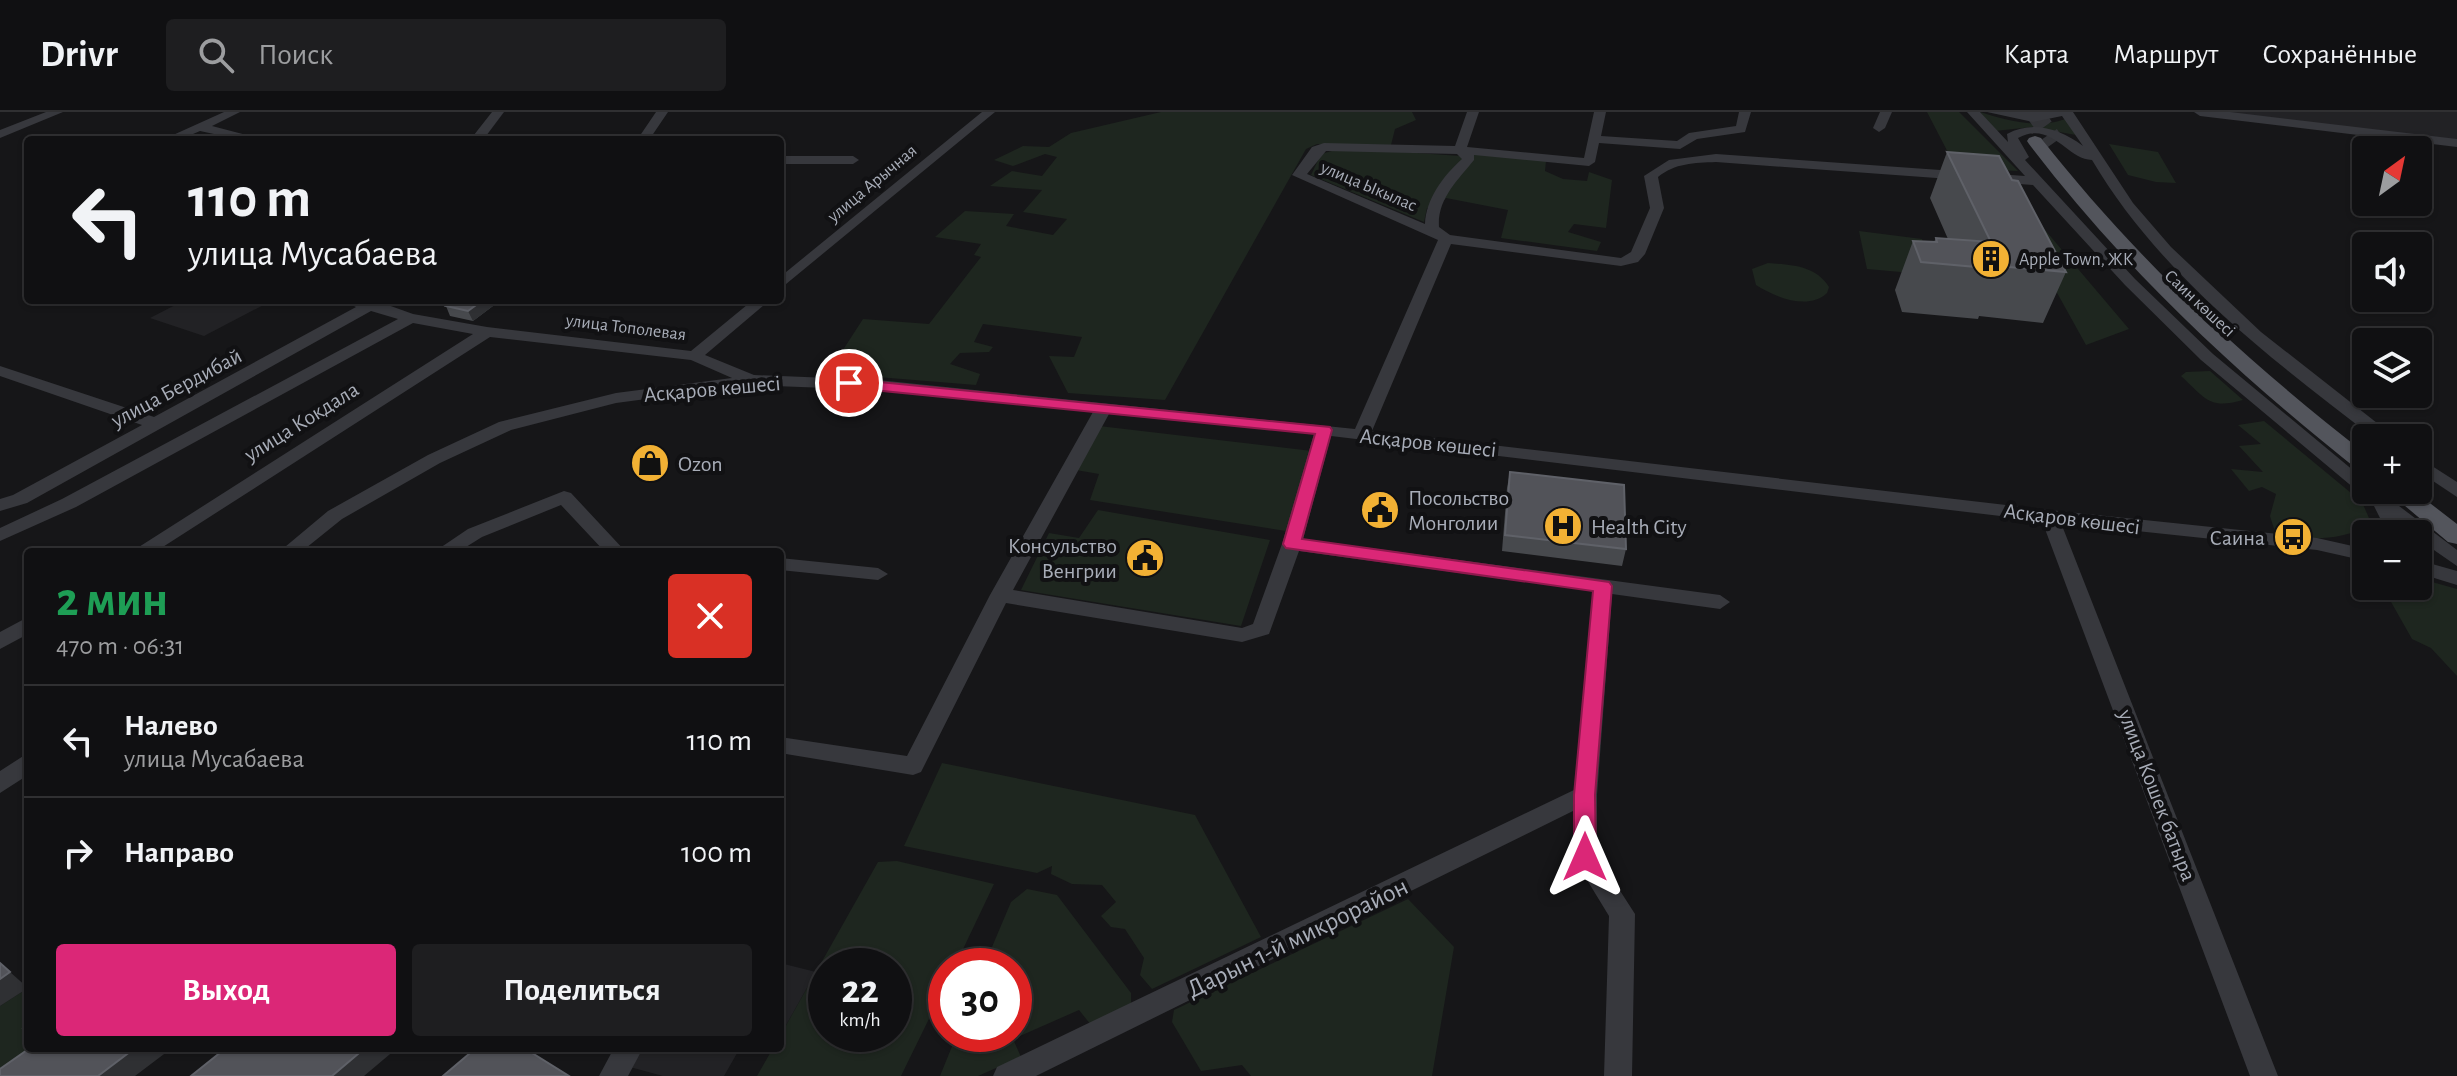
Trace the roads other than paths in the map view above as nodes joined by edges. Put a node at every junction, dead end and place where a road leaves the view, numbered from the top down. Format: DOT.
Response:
graph roads {
  1 [pos="57,112"];
  2 [pos="234,112"];
  3 [pos="498,112"];
  4 [pos="662,112"];
  5 [pos="989,112"];
  6 [pos="1473,112"];
  7 [pos="1600,112"];
  8 [pos="1745,112"];
  9 [pos="1886,112"];
  10 [pos="1973,112"];
  11 [pos="1993,112"];
  12 [pos="2067,112"];
  13 [pos="2200,112"];
  14 [pos="199,127"];
  15 [pos="1879,128"];
  16 [pos="0,134"];
  17 [pos="178,136"];
  18 [pos="241,136"];
  19 [pos="479,136"];
  20 [pos="646,136"];
  21 [pos="1593,139"];
  22 [pos="2035,141"];
  23 [pos="2055,142"];
  24 [pos="2457,143"];
  25 [pos="1460,150"];
  26 [pos="784,160"];
  27 [pos="853,160"];
  28 [pos="2109,177"];
  29 [pos="2037,181"];
  30 [pos="1446,239"];
  31 [pos="784,282"];
  32 [pos="366,304"];
  33 [pos="375,304"];
  34 [pos="757,304"];
  35 [pos="411,318"];
  36 [pos="487,332"];
  37 [pos="694,356"];
  38 [pos="0,371"];
  39 [pos="752,380"];
  40 [pos="1104,408"];
  41 [pos="154,423"];
  42 [pos="2368,424"];
  43 [pos="1324,430"];
  44 [pos="2352,431"];
  45 [pos="1361,435"];
  46 [pos="2352,454"];
  47 [pos="2352,472"];
  48 [pos="2432,472"];
  49 [pos="2457,491"];
  50 [pos="2432,494"];
  51 [pos="2391,504"];
  52 [pos="2398,504"];
  53 [pos="0,505"];
  54 [pos="2457,513"];
  55 [pos="2049,516"];
  56 [pos="0,535"];
  57 [pos="2457,536"];
  58 [pos="2352,541"];
  59 [pos="1292,544"];
  60 [pos="2317,544"];
  61 [pos="147,548"];
  62 [pos="294,548"];
  63 [pos="451,548"];
  64 [pos="612,548"];
  65 [pos="2352,552"];
  66 [pos="2457,560"];
  67 [pos="784,564"];
  68 [pos="2432,570"];
  69 [pos="878,574"];
  70 [pos="2457,578"];
  71 [pos="1603,586"];
  72 [pos="1000,595"];
  73 [pos="1720,602"];
  74 [pos="24,627"];
  75 [pos="0,642"];
  76 [pos="784,746"];
  77 [pos="24,765"];
  78 [pos="0,784"];
  79 [pos="1585,795"];
  80 [pos="627,1052"];
  81 [pos="613,1076"];
  82 [pos="1007,1076"];
  83 [pos="1618,1076"];
  84 [pos="2264,1076"];
  1 -- 16 [label="street"];
  2 -- 14 [label="street"];
  3 -- 19 [label="street"];
  4 -- 20 [label="street"];
  5 -- 31 [label="street, улица Арычная"];
  6 -- 25 [label="street"];
  7 -- 21 [label="street"];
  8 -- 21 [label="street"];
  9 -- 15 [label="street"];
  10 -- 29 [label="street"];
  11 -- 12 [label="street"];
  12 -- 28 [label="street"];
  13 -- 24 [label="street"];
  14 -- 17 [label="street"];
  14 -- 18 [label="street"];
  21 -- 25 [label="street"];
  22 -- 46 [label="main road, Саин көшесі"];
  23 -- 44 [label="main road, Саин көшесі"];
  25 -- 30 [label="street"];
  25 -- 30 [label="street, улица Ыкылас"];
  26 -- 27 [label="street"];
  28 -- 29 [label="street"];
  28 -- 42 [label="street"];
  29 -- 30 [label="street"];
  29 -- 47 [label="street"];
  30 -- 45 [label="street"];
  32 -- 41 [label="street, улица Бердибай"];
  33 -- 35 [label="street, улица Тополевая"];
  34 -- 37 [label="street"];
  35 -- 36 [label="street, улица Тополевая"];
  35 -- 56 [label="street"];
  36 -- 37 [label="street, улица Тополевая"];
  36 -- 61 [label="street, улица Кокдала"];
  37 -- 39 [label="street, улица Тополевая"];
  38 -- 41 [label="street"];
  39 -- 40 [label="street, Асқаров көшесі"];
  39 -- 62 [label="street, Асқаров көшесі"];
  40 -- 43 [label="street, Асқаров көшесі"];
  40 -- 72 [label="street"];
  41 -- 53 [label="street, улица Бердибай"];
  43 -- 45 [label="street, Асқаров көшесі"];
  43 -- 59 [label="street"];
  45 -- 55 [label="street, Асқаров көшесі"];
  48 -- 49 [label="street"];
  50 -- 54 [label="main road"];
  51 -- 66 [label="street"];
  52 -- 57 [label="main road"];
  55 -- 60 [label="street, Асқаров көшесі"];
  55 -- 84 [label="street, улица Кошек батыра"];
  58 -- 60 [label="street"];
  59 -- 71 [label="street"];
  59 -- 72 [label="street"];
  60 -- 65 [label="street"];
  63 -- 64 [label="street"];
  67 -- 69 [label="street"];
  68 -- 70 [label="street"];
  71 -- 73 [label="street"];
  71 -- 79 [label="street"];
  72 -- 76 [label="street"];
  74 -- 75 [label="street"];
  77 -- 78 [label="street"];
  79 -- 82 [label="street, Дарын 1-й микрорайон"];
  79 -- 83 [label="street"];
  80 -- 81 [label="street"];
}
